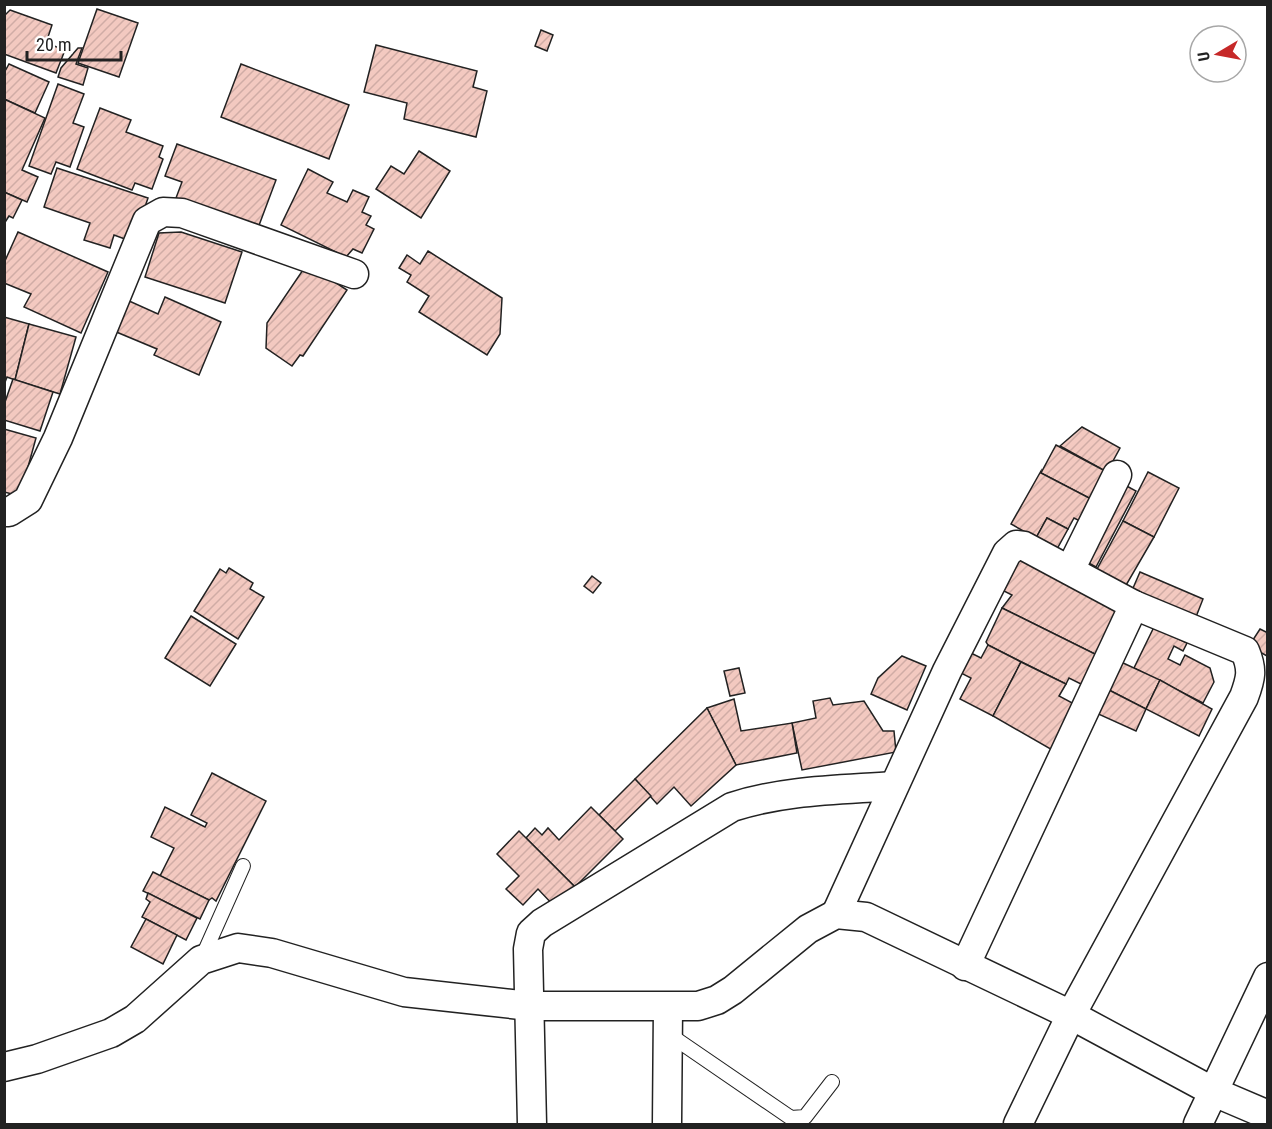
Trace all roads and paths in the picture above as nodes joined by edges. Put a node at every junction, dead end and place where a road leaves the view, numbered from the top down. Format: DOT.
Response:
graph roads {
  1 [pos="354,274"];
  2 [pos="1117,475"];
  3 [pos="4,512"];
  4 [pos="1070,570"];
  5 [pos="1134,605"];
  6 [pos="893,786"];
  7 [pos="243,866"];
  8 [pos="836,914"];
  9 [pos="201,960"];
  10 [pos="965,966"];
  11 [pos="1268,977"];
  12 [pos="530,1006"];
  13 [pos="1071,1015"];
  14 [pos="668,1020"];
  15 [pos="4,1067"];
  16 [pos="832,1082"];
  17 [pos="1214,1092"];
  18 [pos="1268,1115"];
  19 [pos="532,1125"];
  20 [pos="667,1125"];
  21 [pos="1018,1125"];
  22 [pos="1198,1125"];
  1 -- 3 [label="street"];
  2 -- 4 [label="street"];
  4 -- 5 [label="street"];
  4 -- 6 [label="street"];
  5 -- 10 [label="street"];
  5 -- 13 [label="street"];
  6 -- 8 [label="street"];
  6 -- 12 [label="street"];
  7 -- 9 [label="lane"];
  8 -- 10 [label="street"];
  8 -- 14 [label="street"];
  9 -- 12 [label="street"];
  9 -- 15 [label="street"];
  10 -- 13 [label="street"];
  11 -- 17 [label="street"];
  12 -- 14 [label="street"];
  12 -- 19 [label="street"];
  13 -- 17 [label="street"];
  13 -- 21 [label="street"];
  14 -- 16 [label="lane"];
  14 -- 20 [label="street"];
  17 -- 18 [label="street"];
  17 -- 22 [label="street"];
}
